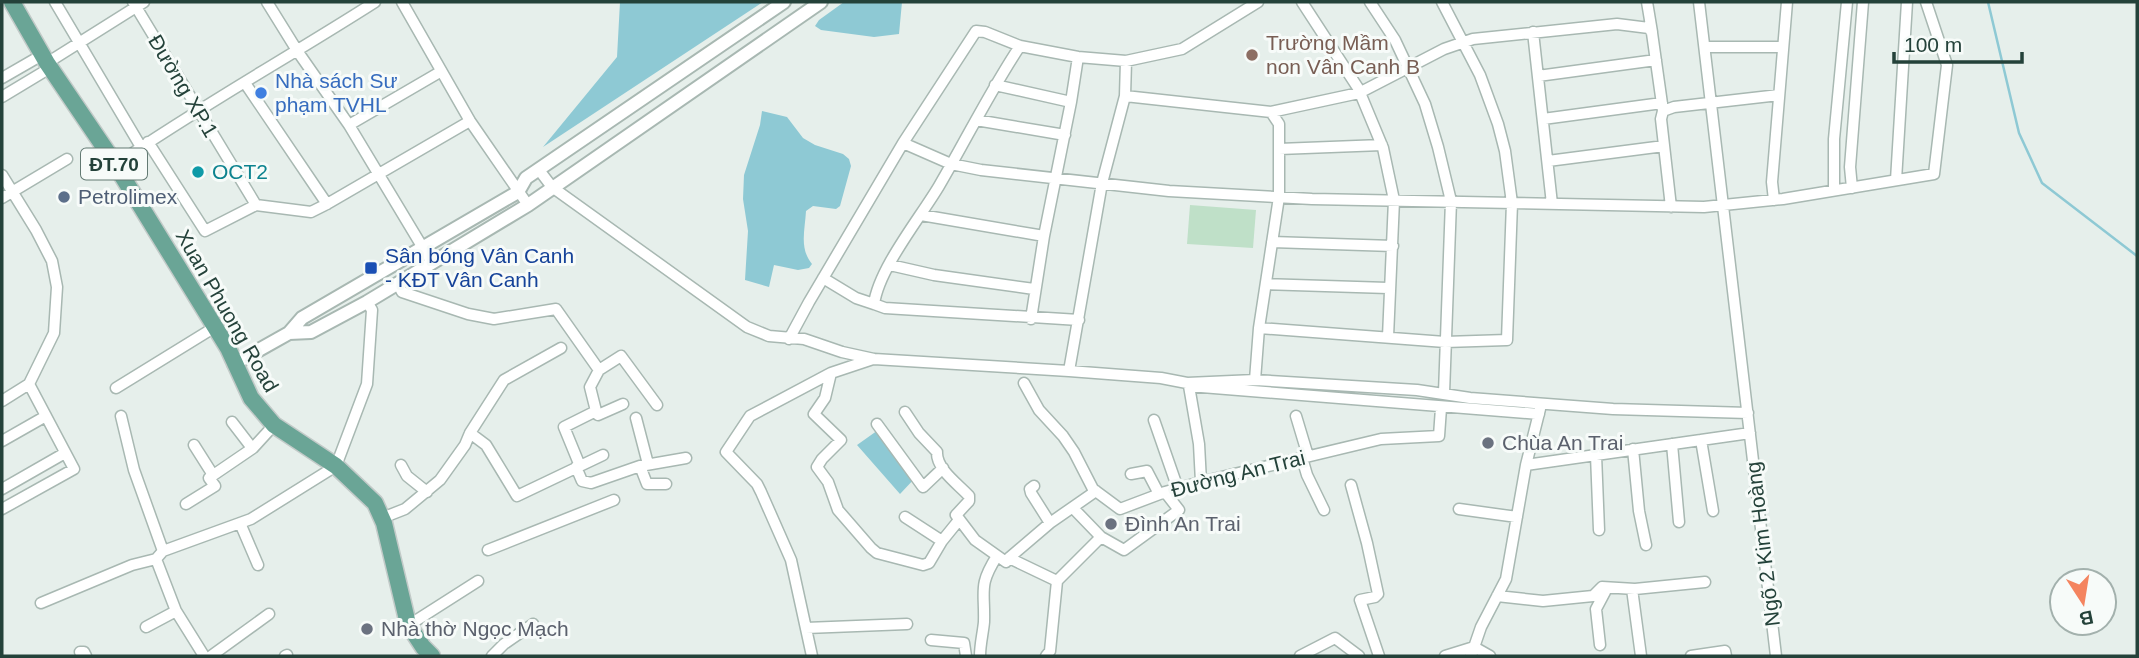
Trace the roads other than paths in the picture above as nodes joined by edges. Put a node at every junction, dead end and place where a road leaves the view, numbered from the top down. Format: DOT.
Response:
graph roads {
  1 [pos="12,2"];
  2 [pos="55,2"];
  3 [pos="267,2"];
  4 [pos="375,2"];
  5 [pos="402,2"];
  6 [pos="784,2"];
  7 [pos="821,2"];
  8 [pos="1258,2"];
  9 [pos="1302,2"];
  10 [pos="1370,2"];
  11 [pos="1444,2"];
  12 [pos="1647,2"];
  13 [pos="1699,2"];
  14 [pos="1787,2"];
  15 [pos="1847,2"];
  16 [pos="1863,2"];
  17 [pos="1907,2"];
  18 [pos="1926,2"];
  19 [pos="138,3"];
  20 [pos="1533,32"];
  21 [pos="1652,33"];
  22 [pos="1465,42"];
  23 [pos="80,43"];
  24 [pos="1020,46"];
  25 [pos="1705,47"];
  26 [pos="1783,47"];
  27 [pos="298,51"];
  28 [pos="1078,57"];
  29 [pos="1656,60"];
  30 [pos="1126,61"];
  31 [pos="46,62"];
  32 [pos="1410,68"];
  33 [pos="440,72"];
  34 [pos="1538,76"];
  35 [pos="2,78"];
  36 [pos="245,83"];
  37 [pos="995,85"];
  38 [pos="1359,93"];
  39 [pos="1779,95"];
  40 [pos="1125,96"];
  41 [pos="2,97"];
  42 [pos="1071,102"];
  43 [pos="1711,103"];
  44 [pos="1663,107"];
  45 [pos="198,111"];
  46 [pos="1271,112"];
  47 [pos="1543,119"];
  48 [pos="976,120"];
  49 [pos="470,121"];
  50 [pos="349,125"];
  51 [pos="1065,135"];
  52 [pos="903,143"];
  53 [pos="145,144"];
  54 [pos="1382,145"];
  55 [pos="1664,146"];
  56 [pos="1279,149"];
  57 [pos="67,159"];
  58 [pos="1548,161"];
  59 [pos="951,164"];
  60 [pos="115,165"];
  61 [pos="539,170"];
  62 [pos="2,175"];
  63 [pos="379,175"];
  64 [pos="1056,180"];
  65 [pos="1896,180"];
  66 [pos="1102,183"];
  67 [pos="552,187"];
  68 [pos="1852,188"];
  69 [pos="1834,190"];
  70 [pos="13,191"];
  71 [pos="518,192"];
  72 [pos="1279,197"];
  73 [pos="2,198"];
  74 [pos="1394,200"];
  75 [pos="1774,200"];
  76 [pos="1451,201"];
  77 [pos="1512,203"];
  78 [pos="327,204"];
  79 [pos="1552,204"];
  80 [pos="256,205"];
  81 [pos="528,205"];
  82 [pos="1724,206"];
  83 [pos="1671,207"];
  84 [pos="921,215"];
  85 [pos="1044,236"];
  86 [pos="1272,243"];
  87 [pos="1392,246"];
  88 [pos="423,249"];
  89 [pos="432,263"];
  90 [pos="890,265"];
  91 [pos="823,278"];
  92 [pos="398,284"];
  93 [pos="1266,284"];
  94 [pos="1388,288"];
  95 [pos="1034,289"];
  96 [pos="874,303"];
  97 [pos="369,306"];
  98 [pos="1031,319"];
  99 [pos="1079,320"];
  100 [pos="215,327"];
  101 [pos="1259,328"];
  102 [pos="289,333"];
  103 [pos="1388,337"];
  104 [pos="789,339"];
  105 [pos="1444,342"];
  106 [pos="561,348"];
  107 [pos="874,359"];
  108 [pos="234,364"];
  109 [pos="599,370"];
  110 [pos="1069,371"];
  111 [pos="831,373"];
  112 [pos="1255,380"];
  113 [pos="1024,383"];
  114 [pos="29,384"];
  115 [pos="117,388"];
  116 [pos="1444,393"];
  117 [pos="2,401"];
  118 [pos="623,404"];
  119 [pos="657,405"];
  120 [pos="1441,408"];
  121 [pos="1540,409"];
  122 [pos="596,411"];
  123 [pos="905,412"];
  124 [pos="1748,413"];
  125 [pos="46,416"];
  126 [pos="121,416"];
  127 [pos="1296,416"];
  128 [pos="636,418"];
  129 [pos="1154,420"];
  130 [pos="232,422"];
  131 [pos="877,424"];
  132 [pos="274,425"];
  133 [pos="470,433"];
  134 [pos="1750,433"];
  135 [pos="1701,440"];
  136 [pos="2,441"];
  137 [pos="1672,444"];
  138 [pos="194,445"];
  139 [pos="252,448"];
  140 [pos="1633,449"];
  141 [pos="65,453"];
  142 [pos="603,455"];
  143 [pos="1596,455"];
  144 [pos="1305,457"];
  145 [pos="686,458"];
  146 [pos="401,465"];
  147 [pos="644,465"];
  148 [pos="1527,465"];
  149 [pos="336,466"];
  150 [pos="578,467"];
  151 [pos="943,468"];
  152 [pos="1131,474"];
  153 [pos="213,475"];
  154 [pos="1201,482"];
  155 [pos="666,484"];
  156 [pos="1351,485"];
  157 [pos="1034,486"];
  158 [pos="2,489"];
  159 [pos="1178,489"];
  160 [pos="427,492"];
  161 [pos="1096,492"];
  162 [pos="1162,493"];
  163 [pos="614,500"];
  164 [pos="186,503"];
  165 [pos="1073,508"];
  166 [pos="2,509"];
  167 [pos="1459,509"];
  168 [pos="1324,510"];
  169 [pos="1713,511"];
  170 [pos="905,517"];
  171 [pos="1517,517"];
  172 [pos="382,519"];
  173 [pos="959,520"];
  174 [pos="1679,522"];
  175 [pos="240,523"];
  176 [pos="1049,523"];
  177 [pos="1599,530"];
  178 [pos="1101,537"];
  179 [pos="942,541"];
  180 [pos="1646,545"];
  181 [pos="488,550"];
  182 [pos="159,555"];
  183 [pos="997,556"];
  184 [pos="1009,558"];
  185 [pos="258,565"];
  186 [pos="478,581"];
  187 [pos="1057,581"];
  188 [pos="1704,582"];
  189 [pos="1604,587"];
  190 [pos="1632,589"];
  191 [pos="1497,596"];
  192 [pos="41,603"];
  193 [pos="176,611"];
  194 [pos="270,614"];
  195 [pos="533,624"];
  196 [pos="907,624"];
  197 [pos="409,625"];
  198 [pos="146,627"];
  199 [pos="806,628"];
  200 [pos="931,640"];
  201 [pos="1600,645"];
  202 [pos="1472,652"];
  203 [pos="203,655"];
  204 [pos="432,656"];
  205 [pos="492,656"];
  206 [pos="812,656"];
  207 [pos="966,656"];
  208 [pos="980,656"];
  209 [pos="1046,656"];
  210 [pos="1300,656"];
  211 [pos="1359,656"];
  212 [pos="1379,656"];
  213 [pos="1445,656"];
  214 [pos="1490,656"];
  215 [pos="1641,656"];
  216 [pos="1690,656"];
  217 [pos="1726,656"];
  218 [pos="1776,656"];
  1 -- 31 [label="main road, Xuan Phuong Road / ĐT.70"];
  2 -- 23 [label="street"];
  3 -- 27 [label="street"];
  4 -- 27 [label="street"];
  5 -- 33 [label="street"];
  6 -- 61 [label="street"];
  7 -- 67 [label="street"];
  8 -- 30 [label="street"];
  9 -- 38 [label="street"];
  10 -- 32 [label="street"];
  11 -- 22 [label="street"];
  12 -- 21 [label="street"];
  13 -- 25 [label="street, Ngõ 2 Kim Hoàng"];
  14 -- 26 [label="street"];
  15 -- 69 [label="street"];
  16 -- 68 [label="street"];
  17 -- 65 [label="street"];
  18 -- 65 [label="street"];
  19 -- 23 [label="street"];
  19 -- 45 [label="street, Đường XP.1"];
  20 -- 21 [label="street"];
  20 -- 22 [label="street"];
  20 -- 34 [label="street"];
  21 -- 29 [label="street"];
  22 -- 32 [label="street"];
  22 -- 77 [label="street"];
  23 -- 31 [label="street"];
  23 -- 53 [label="street"];
  24 -- 28 [label="street"];
  24 -- 37 [label="street"];
  24 -- 52 [label="street"];
  25 -- 26 [label="street"];
  25 -- 43 [label="street, Ngõ 2 Kim Hoàng"];
  26 -- 39 [label="street"];
  27 -- 36 [label="street"];
  27 -- 50 [label="street"];
  28 -- 30 [label="street"];
  28 -- 42 [label="street"];
  29 -- 34 [label="street"];
  29 -- 44 [label="street"];
  30 -- 40 [label="street"];
  31 -- 35 [label="street"];
  31 -- 41 [label="street"];
  31 -- 60 [label="main road, Xuan Phuong Road / ĐT.70"];
  32 -- 38 [label="street"];
  32 -- 76 [label="street"];
  33 -- 49 [label="street"];
  33 -- 50 [label="street"];
  34 -- 47 [label="street"];
  36 -- 45 [label="street"];
  36 -- 78 [label="street"];
  37 -- 42 [label="street"];
  37 -- 48 [label="street"];
  38 -- 46 [label="street"];
  38 -- 54 [label="street"];
  39 -- 43 [label="street"];
  39 -- 75 [label="street"];
  40 -- 46 [label="street"];
  40 -- 66 [label="street"];
  42 -- 51 [label="street"];
  43 -- 44 [label="street"];
  43 -- 82 [label="street, Ngõ 2 Kim Hoàng"];
  44 -- 47 [label="street"];
  44 -- 55 [label="street"];
  45 -- 53 [label="street"];
  45 -- 80 [label="street, Đường XP.1"];
  46 -- 56 [label="street"];
  47 -- 58 [label="street"];
  48 -- 51 [label="street"];
  48 -- 59 [label="street"];
  49 -- 63 [label="street"];
  49 -- 71 [label="street"];
  50 -- 63 [label="street"];
  51 -- 64 [label="street"];
  52 -- 59 [label="street"];
  52 -- 91 [label="street"];
  53 -- 60 [label="street"];
  53 -- 80 [label="street"];
  54 -- 56 [label="street"];
  54 -- 74 [label="street"];
  55 -- 58 [label="street"];
  55 -- 83 [label="street"];
  56 -- 72 [label="street"];
  57 -- 70 [label="street"];
  58 -- 79 [label="street"];
  59 -- 64 [label="street"];
  59 -- 84 [label="street"];
  60 -- 100 [label="main road, Xuan Phuong Road / ĐT.70"];
  61 -- 67 [label="street"];
  61 -- 71 [label="street"];
  62 -- 70 [label="street"];
  63 -- 78 [label="street"];
  63 -- 88 [label="street"];
  64 -- 66 [label="street"];
  64 -- 85 [label="street"];
  65 -- 68 [label="street"];
  66 -- 72 [label="street"];
  66 -- 99 [label="street"];
  67 -- 81 [label="street"];
  67 -- 104 [label="street"];
  68 -- 69 [label="street"];
  69 -- 75 [label="street"];
  70 -- 73 [label="street"];
  70 -- 114 [label="street"];
  71 -- 81 [label="street"];
  71 -- 88 [label="street"];
  72 -- 74 [label="street"];
  72 -- 86 [label="street"];
  74 -- 76 [label="street"];
  74 -- 87 [label="street"];
  75 -- 82 [label="street"];
  76 -- 77 [label="street"];
  76 -- 105 [label="street"];
  77 -- 79 [label="street"];
  77 -- 105 [label="street"];
  78 -- 80 [label="street"];
  79 -- 83 [label="street"];
  81 -- 89 [label="street"];
  82 -- 83 [label="street"];
  82 -- 124 [label="street, Ngõ 2 Kim Hoàng"];
  84 -- 85 [label="street"];
  84 -- 90 [label="street"];
  85 -- 95 [label="street"];
  86 -- 87 [label="street"];
  86 -- 93 [label="street"];
  87 -- 94 [label="street"];
  88 -- 89 [label="street"];
  88 -- 102 [label="street"];
  89 -- 92 [label="street"];
  90 -- 95 [label="street"];
  90 -- 96 [label="street"];
  91 -- 96 [label="street"];
  91 -- 104 [label="street"];
  92 -- 97 [label="street"];
  92 -- 109 [label="street"];
  93 -- 94 [label="street"];
  93 -- 101 [label="street"];
  94 -- 103 [label="street"];
  95 -- 98 [label="street"];
  96 -- 98 [label="street"];
  97 -- 102 [label="street"];
  97 -- 149 [label="street"];
  98 -- 99 [label="street"];
  99 -- 110 [label="street"];
  100 -- 108 [label="main road, Xuan Phuong Road / ĐT.70"];
  100 -- 115 [label="street"];
  101 -- 103 [label="street"];
  101 -- 112 [label="street"];
  102 -- 108 [label="street"];
  103 -- 105 [label="street"];
  104 -- 107 [label="street"];
  105 -- 116 [label="street"];
  106 -- 133 [label="street"];
  107 -- 110 [label="street"];
  107 -- 111 [label="street"];
  108 -- 132 [label="main road, Xuan Phuong Road / ĐT.70"];
  109 -- 119 [label="street"];
  109 -- 122 [label="street"];
  110 -- 112 [label="street"];
  111 -- 179 [label="street"];
  111 -- 199 [label="street"];
  112 -- 116 [label="street"];
  113 -- 161 [label="street"];
  114 -- 117 [label="street"];
  114 -- 125 [label="street"];
  116 -- 121 [label="street"];
  118 -- 122 [label="street"];
  120 -- 121 [label="street"];
  120 -- 144 [label="street, Đường An Trai"];
  120 -- 154 [label="street"];
  121 -- 124 [label="street"];
  121 -- 148 [label="street"];
  122 -- 150 [label="street"];
  123 -- 151 [label="street"];
  124 -- 134 [label="street, Ngõ 2 Kim Hoàng"];
  125 -- 136 [label="street"];
  125 -- 141 [label="street"];
  126 -- 182 [label="street"];
  127 -- 144 [label="street"];
  128 -- 147 [label="street"];
  129 -- 159 [label="street"];
  130 -- 139 [label="street"];
  131 -- 151 [label="street"];
  132 -- 139 [label="street"];
  132 -- 149 [label="main road, Xuan Phuong Road / ĐT.70"];
  133 -- 150 [label="street"];
  133 -- 160 [label="street"];
  134 -- 135 [label="street"];
  134 -- 218 [label="street, Ngõ 2 Kim Hoàng"];
  135 -- 137 [label="street"];
  135 -- 169 [label="street"];
  137 -- 140 [label="street"];
  137 -- 174 [label="street"];
  138 -- 153 [label="street"];
  139 -- 153 [label="street"];
  140 -- 143 [label="street"];
  140 -- 180 [label="street"];
  141 -- 158 [label="street"];
  141 -- 166 [label="street"];
  142 -- 150 [label="street"];
  143 -- 148 [label="street"];
  143 -- 177 [label="street"];
  144 -- 154 [label="street, Đường An Trai"];
  144 -- 168 [label="street"];
  145 -- 147 [label="street"];
  146 -- 160 [label="street"];
  147 -- 150 [label="street"];
  147 -- 155 [label="street"];
  148 -- 171 [label="street"];
  149 -- 172 [label="main road, Xuan Phuong Road / ĐT.70"];
  149 -- 175 [label="street"];
  151 -- 173 [label="street"];
  152 -- 162 [label="street"];
  153 -- 164 [label="street"];
  154 -- 159 [label="street, Đường An Trai"];
  156 -- 212 [label="street"];
  157 -- 176 [label="street"];
  159 -- 162 [label="street, Đường An Trai"];
  160 -- 172 [label="street"];
  161 -- 162 [label="street, Đường An Trai"];
  161 -- 165 [label="street"];
  162 -- 178 [label="street"];
  163 -- 181 [label="street"];
  165 -- 176 [label="street"];
  165 -- 178 [label="street"];
  167 -- 171 [label="street"];
  170 -- 179 [label="street"];
  171 -- 191 [label="street"];
  172 -- 197 [label="main road, Xuan Phuong Road / ĐT.70"];
  173 -- 179 [label="street"];
  173 -- 183 [label="street"];
  175 -- 182 [label="street"];
  175 -- 185 [label="street"];
  176 -- 184 [label="street"];
  178 -- 187 [label="street"];
  182 -- 192 [label="street"];
  182 -- 193 [label="street"];
  183 -- 184 [label="street"];
  183 -- 208 [label="street"];
  184 -- 187 [label="street"];
  186 -- 197 [label="street"];
  187 -- 209 [label="street"];
  188 -- 190 [label="street"];
  189 -- 190 [label="street"];
  189 -- 191 [label="street"];
  189 -- 201 [label="street"];
  190 -- 215 [label="street"];
  191 -- 202 [label="street"];
  193 -- 198 [label="street"];
  193 -- 203 [label="street"];
  194 -- 203 [label="street"];
  195 -- 205 [label="street"];
  196 -- 199 [label="street"];
  197 -- 204 [label="main road, Xuan Phuong Road / ĐT.70"];
  199 -- 206 [label="street"];
  200 -- 207 [label="street"];
  202 -- 213 [label="street"];
  202 -- 214 [label="street"];
  210 -- 211 [label="street"];
  216 -- 217 [label="street"];
}
